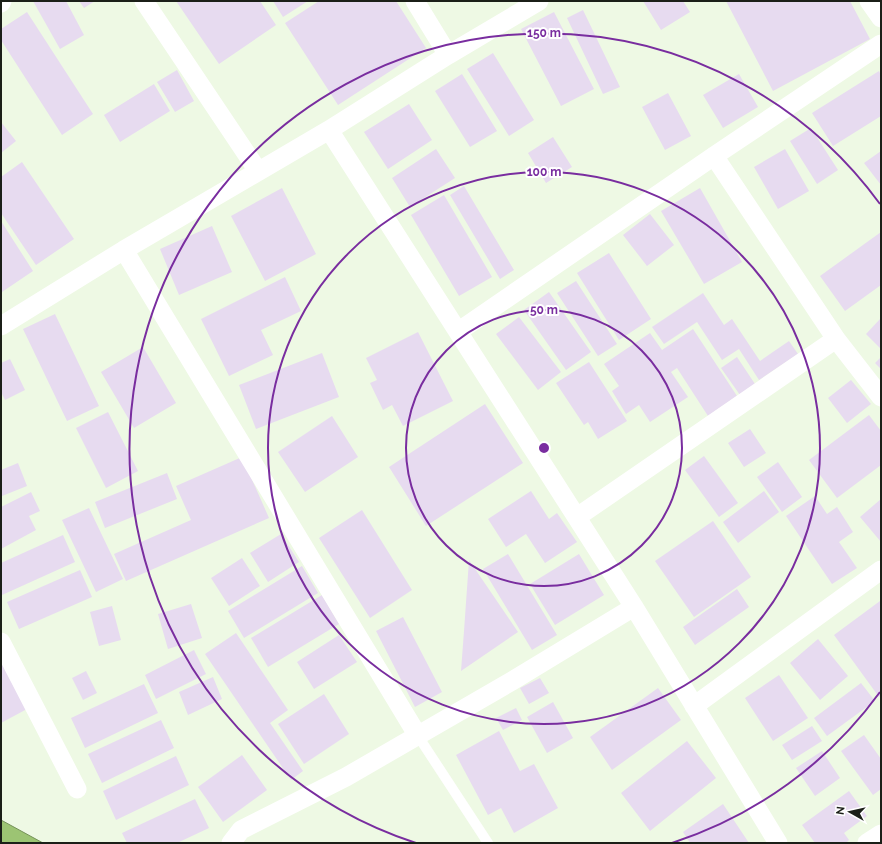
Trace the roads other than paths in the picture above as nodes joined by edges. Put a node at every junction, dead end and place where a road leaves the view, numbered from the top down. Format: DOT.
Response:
graph roads {
  1 [pos="144,1"];
  2 [pos="415,1"];
  3 [pos="539,1"];
  4 [pos="869,1"];
  5 [pos="881,18"];
  6 [pos="881,44"];
  7 [pos="448,55"];
  8 [pos="329,130"];
  9 [pos="714,156"];
  10 [pos="258,171"];
  11 [pos="124,250"];
  12 [pos="2,322"];
  13 [pos="459,331"];
  14 [pos="836,339"];
  15 [pos="881,396"];
  16 [pos="577,517"];
  17 [pos="881,570"];
  18 [pos="634,607"];
  19 [pos="1,642"];
  20 [pos="694,706"];
  21 [pos="418,736"];
  22 [pos="77,789"];
  23 [pos="881,834"];
  24 [pos="231,843"];
  25 [pos="488,843"];
  26 [pos="778,843"];
  27 [pos="867,843"];
  1 -- 10 [label="street"];
  2 -- 7 [label="street"];
  3 -- 7 [label="street"];
  4 -- 5 [label="street"];
  6 -- 9 [label="street"];
  7 -- 8 [label="street"];
  8 -- 10 [label="street"];
  8 -- 13 [label="street"];
  9 -- 13 [label="street"];
  9 -- 14 [label="street"];
  10 -- 11 [label="street"];
  11 -- 12 [label="street"];
  11 -- 21 [label="street"];
  13 -- 16 [label="street"];
  14 -- 15 [label="street"];
  14 -- 16 [label="street"];
  16 -- 18 [label="street"];
  17 -- 20 [label="street"];
  18 -- 20 [label="street"];
  18 -- 21 [label="street"];
  19 -- 22 [label="street"];
  20 -- 26 [label="street"];
  21 -- 24 [label="street"];
  21 -- 25 [label="lane"];
  23 -- 27 [label="street"];
}
